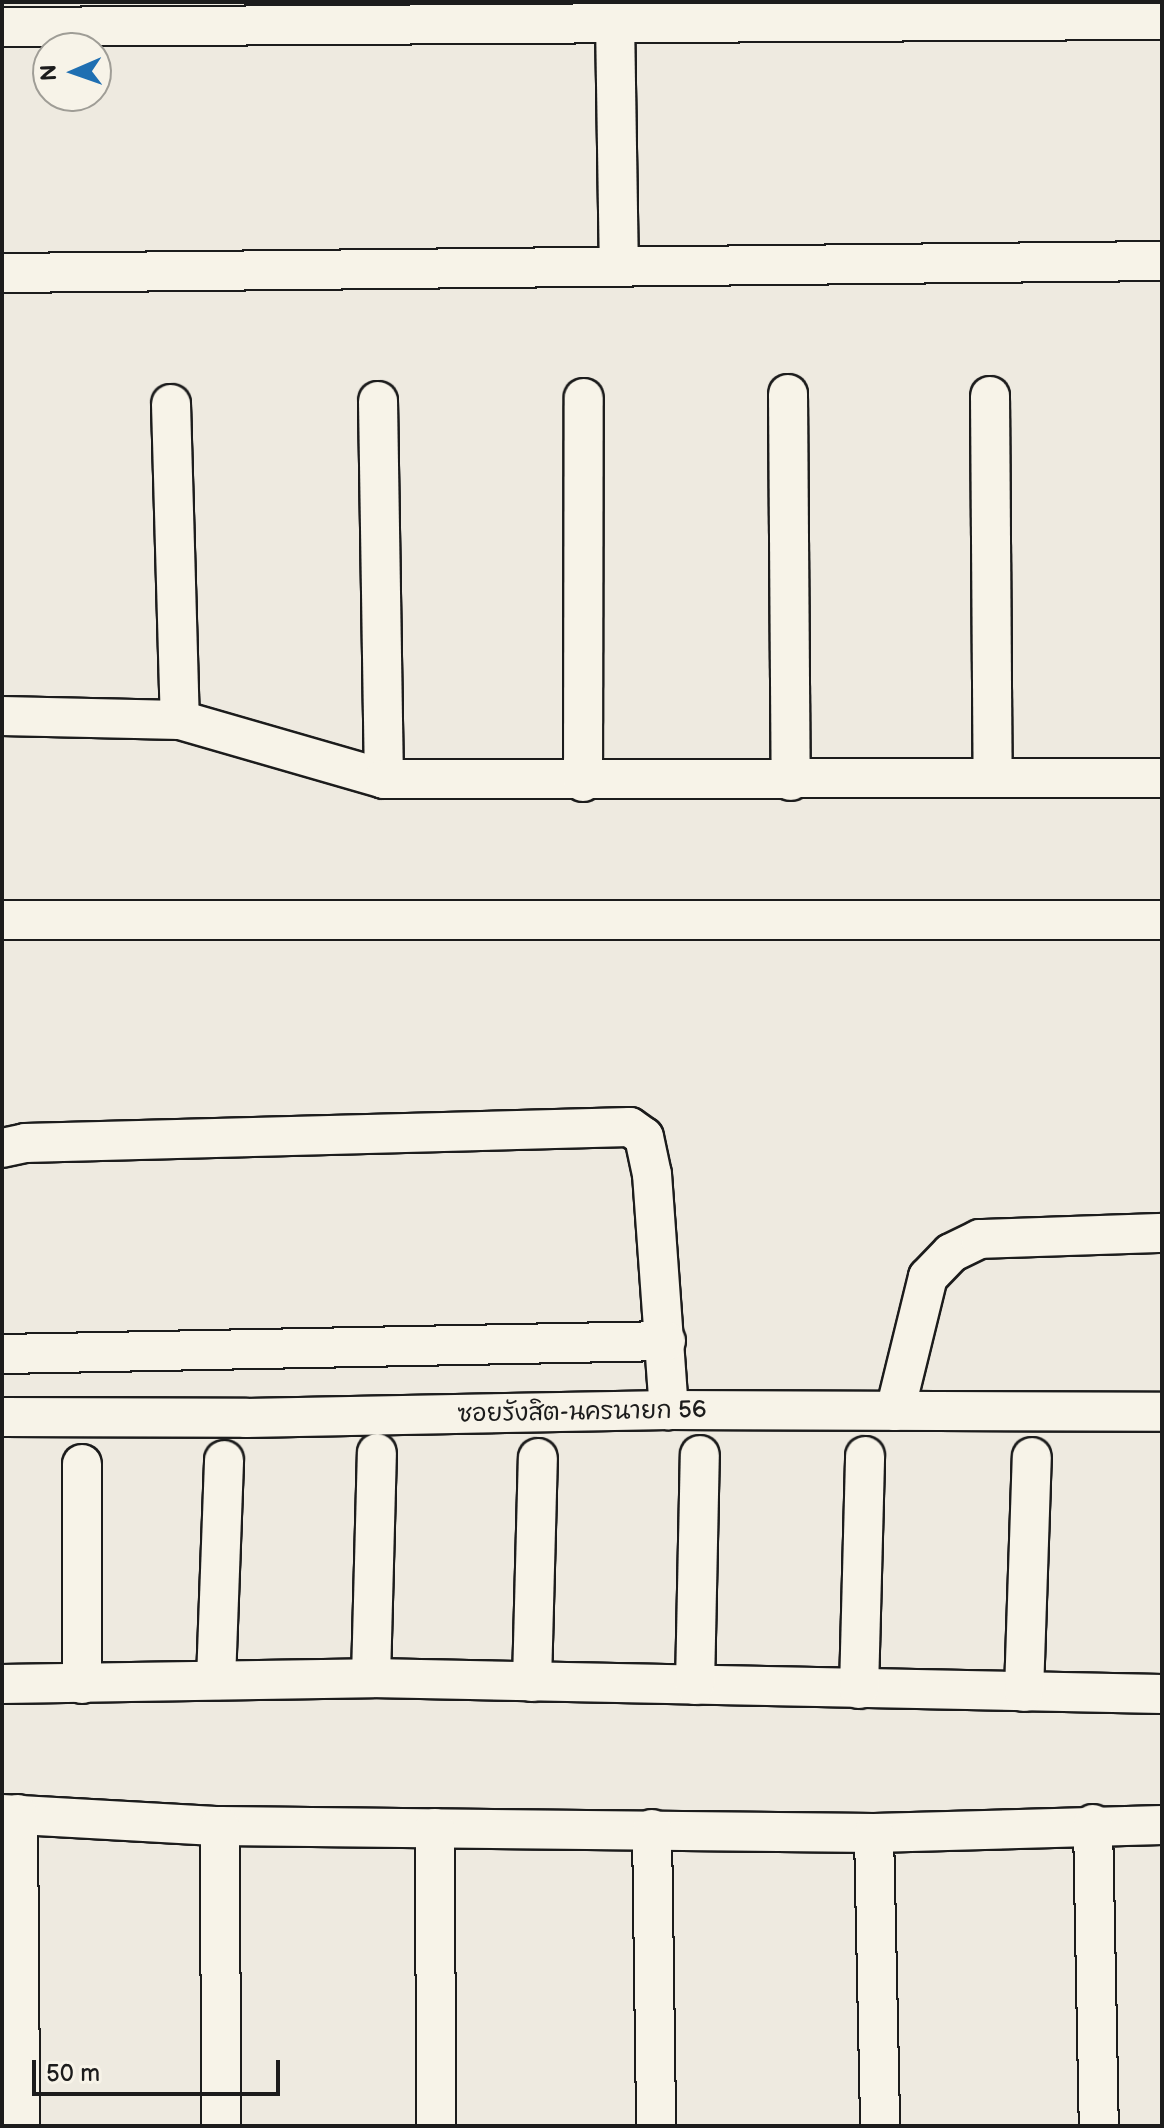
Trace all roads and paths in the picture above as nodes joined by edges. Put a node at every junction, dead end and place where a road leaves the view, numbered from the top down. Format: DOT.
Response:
graph roads {
  1 [pos="615,20"];
  2 [pos="1162,20"];
  3 [pos="2,27"];
  4 [pos="1162,261"];
  5 [pos="619,263"];
  6 [pos="2,273"];
  7 [pos="788,394"];
  8 [pos="990,396"];
  9 [pos="584,398"];
  10 [pos="378,401"];
  11 [pos="171,404"];
  12 [pos="2,716"];
  13 [pos="180,720"];
  14 [pos="993,778"];
  15 [pos="1162,778"];
  16 [pos="384,779"];
  17 [pos="791,781"];
  18 [pos="583,782"];
  19 [pos="2,920"];
  20 [pos="1162,920"];
  21 [pos="2,1148"];
  22 [pos="1162,1233"];
  23 [pos="666,1341"];
  24 [pos="2,1354"];
  25 [pos="669,1410"];
  26 [pos="895,1411"];
  27 [pos="1162,1412"];
  28 [pos="2,1417"];
  29 [pos="377,1453"];
  30 [pos="700,1455"];
  31 [pos="865,1456"];
  32 [pos="1032,1457"];
  33 [pos="538,1458"];
  34 [pos="224,1460"];
  35 [pos="82,1464"];
  36 [pos="371,1678"];
  37 [pos="216,1680"];
  38 [pos="532,1682"];
  39 [pos="2,1684"];
  40 [pos="82,1684"];
  41 [pos="695,1685"];
  42 [pos="859,1689"];
  43 [pos="1024,1692"];
  44 [pos="1162,1694"];
  45 [pos="10,1814"];
  46 [pos="1093,1824"];
  47 [pos="1162,1825"];
  48 [pos="220,1826"];
  49 [pos="435,1828"];
  50 [pos="652,1829"];
  51 [pos="874,1833"];
  52 [pos="20,2126"];
  53 [pos="221,2126"];
  54 [pos="436,2126"];
  55 [pos="656,2126"];
  56 [pos="880,2126"];
  57 [pos="1099,2126"];
  1 -- 2 [label="street"];
  1 -- 3 [label="street"];
  1 -- 5 [label="street"];
  4 -- 5 [label="street"];
  5 -- 6 [label="street"];
  7 -- 17 [label="street"];
  8 -- 14 [label="street"];
  9 -- 18 [label="street"];
  10 -- 16 [label="street"];
  11 -- 13 [label="street"];
  12 -- 13 [label="street"];
  13 -- 16 [label="street"];
  14 -- 15 [label="street"];
  14 -- 17 [label="street"];
  16 -- 18 [label="street"];
  17 -- 18 [label="street"];
  19 -- 20 [label="street"];
  21 -- 23 [label="street"];
  22 -- 26 [label="street"];
  23 -- 24 [label="street"];
  23 -- 25 [label="street"];
  25 -- 26 [label="street, ซอยรังสิต-นครนายก 56"];
  25 -- 28 [label="street, ซอยรังสิต-นครนายก 56"];
  26 -- 27 [label="street, ซอยรังสิต-นครนายก 56"];
  29 -- 36 [label="street"];
  30 -- 41 [label="street"];
  31 -- 42 [label="street"];
  32 -- 43 [label="street"];
  33 -- 38 [label="street"];
  34 -- 37 [label="street"];
  35 -- 40 [label="street"];
  36 -- 37 [label="street"];
  36 -- 38 [label="street"];
  37 -- 40 [label="street"];
  38 -- 41 [label="street"];
  39 -- 40 [label="street"];
  41 -- 42 [label="street"];
  42 -- 43 [label="street"];
  43 -- 44 [label="street"];
  45 -- 48 [label="street"];
  45 -- 52 [label="street"];
  46 -- 47 [label="street"];
  46 -- 51 [label="street"];
  46 -- 57 [label="street"];
  48 -- 49 [label="street"];
  48 -- 53 [label="street"];
  49 -- 50 [label="street"];
  49 -- 54 [label="street"];
  50 -- 51 [label="street"];
  50 -- 55 [label="street"];
  51 -- 56 [label="street"];
}
